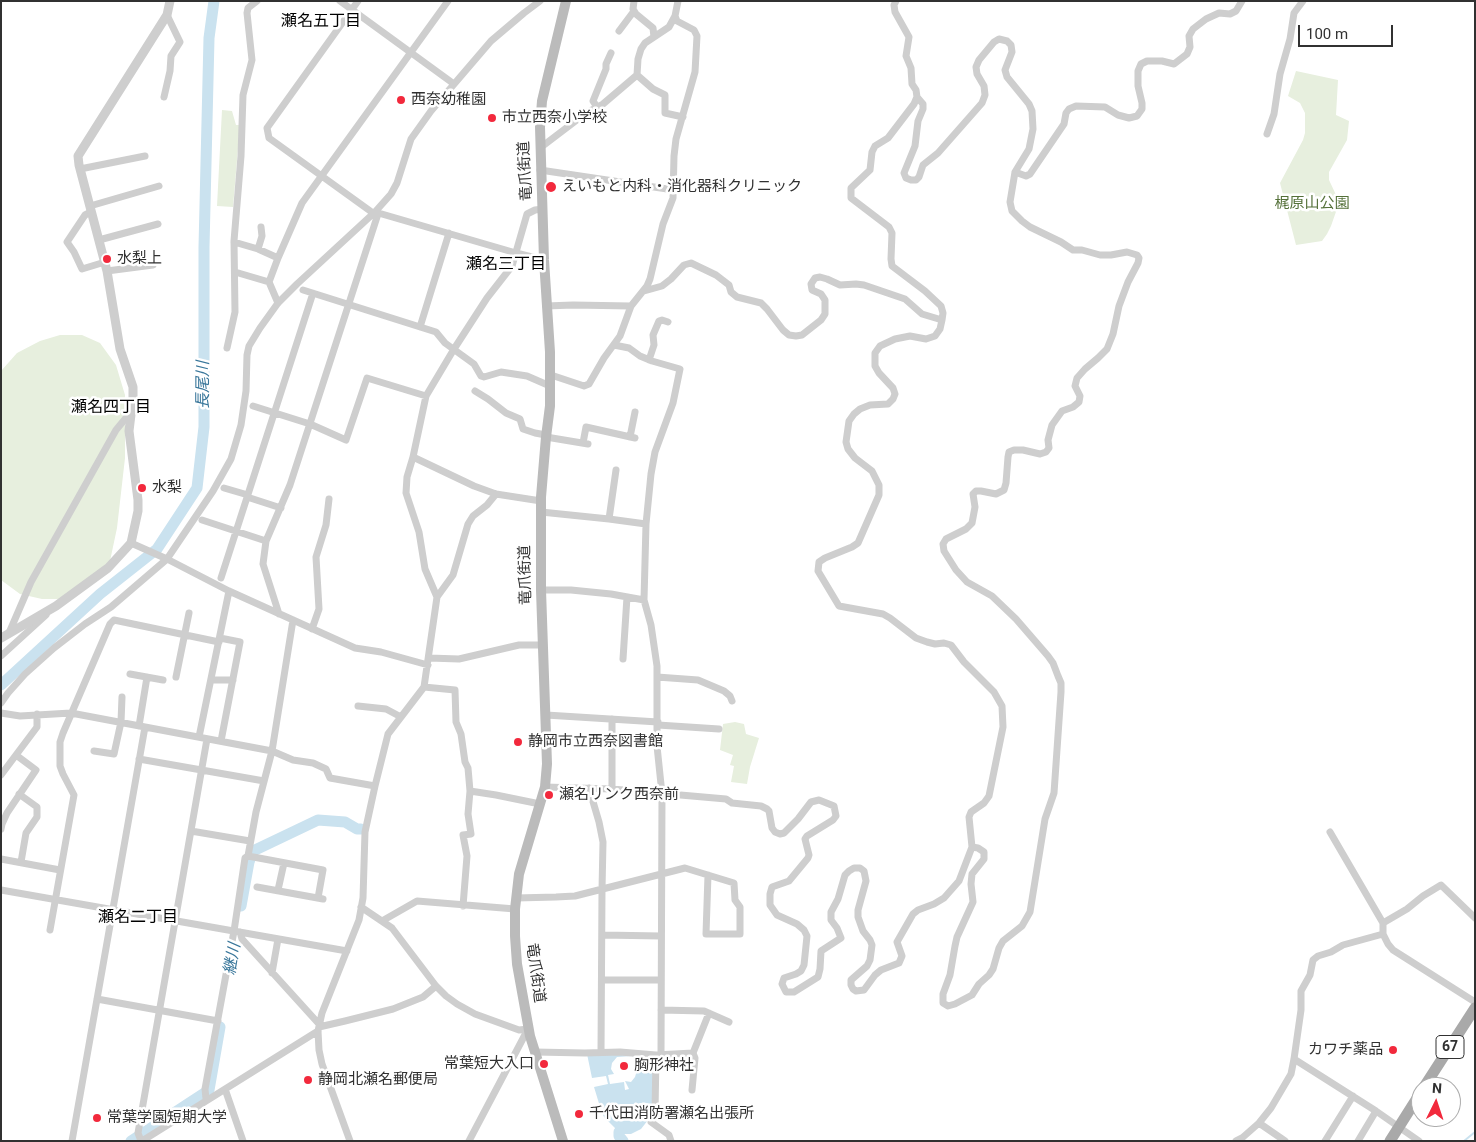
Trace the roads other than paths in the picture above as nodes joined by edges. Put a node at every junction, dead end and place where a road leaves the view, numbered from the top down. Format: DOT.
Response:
graph roads {
  1 [pos="170,1"];
  2 [pos="257,1"];
  3 [pos="340,1"];
  4 [pos="358,1"];
  5 [pos="448,1"];
  6 [pos="540,1"];
  7 [pos="566,1"];
  8 [pos="634,1"];
  9 [pos="678,1"];
  10 [pos="896,1"];
  11 [pos="1242,1"];
  12 [pos="1302,1"];
  13 [pos="352,10"];
  14 [pos="634,10"];
  15 [pos="167,14"];
  16 [pos="674,16"];
  17 [pos="619,31"];
  18 [pos="654,37"];
  19 [pos="411,52"];
  20 [pos="611,53"];
  21 [pos="637,75"];
  22 [pos="454,84"];
  23 [pos="164,97"];
  24 [pos="917,97"];
  25 [pos="597,108"];
  26 [pos="683,118"];
  27 [pos="1266,134"];
  28 [pos="540,148"];
  29 [pos="145,156"];
  30 [pos="80,169"];
  31 [pos="540,170"];
  32 [pos="1014,172"];
  33 [pos="322,176"];
  34 [pos="159,186"];
  35 [pos="674,190"];
  36 [pos="90,209"];
  37 [pos="543,210"];
  38 [pos="374,212"];
  39 [pos="158,224"];
  40 [pos="260,227"];
  41 [pos="448,233"];
  42 [pos="99,240"];
  43 [pos="234,242"];
  44 [pos="258,250"];
  45 [pos="516,253"];
  46 [pos="278,258"];
  47 [pos="544,260"];
  48 [pos="153,265"];
  49 [pos="106,267"];
  50 [pos="235,272"];
  51 [pos="269,282"];
  52 [pos="303,290"];
  53 [pos="313,292"];
  54 [pos="642,292"];
  55 [pos="278,304"];
  56 [pos="349,304"];
  57 [pos="546,306"];
  58 [pos="631,306"];
  59 [pos="942,320"];
  60 [pos="668,322"];
  61 [pos="420,326"];
  62 [pos="614,345"];
  63 [pos="227,348"];
  64 [pos="454,349"];
  65 [pos="648,360"];
  66 [pos="550,375"];
  67 [pos="550,386"];
  68 [pos="475,391"];
  69 [pos="426,396"];
  70 [pos="254,406"];
  71 [pos="274,412"];
  72 [pos="635,412"];
  73 [pos="130,413"];
  74 [pos="310,424"];
  75 [pos="546,436"];
  76 [pos="413,457"];
  77 [pos="616,470"];
  78 [pos="224,488"];
  79 [pos="496,494"];
  80 [pos="247,496"];
  81 [pos="329,499"];
  82 [pos="541,501"];
  83 [pos="281,508"];
  84 [pos="541,512"];
  85 [pos="609,519"];
  86 [pos="202,520"];
  87 [pos="646,524"];
  88 [pos="235,532"];
  89 [pos="266,542"];
  90 [pos="135,545"];
  91 [pos="164,558"];
  92 [pos="221,578"];
  93 [pos="541,590"];
  94 [pos="229,592"];
  95 [pos="437,597"];
  96 [pos="627,597"];
  97 [pos="644,600"];
  98 [pos="56,606"];
  99 [pos="189,613"];
  100 [pos="279,614"];
  101 [pos="293,620"];
  102 [pos="312,629"];
  103 [pos="184,634"];
  104 [pos="5,636"];
  105 [pos="219,640"];
  106 [pos="543,645"];
  107 [pos="1,656"];
  108 [pos="623,659"];
  109 [pos="428,662"];
  110 [pos="130,674"];
  111 [pos="148,677"];
  112 [pos="176,677"];
  113 [pos="657,677"];
  114 [pos="163,680"];
  115 [pos="211,680"];
  116 [pos="233,680"];
  117 [pos="424,687"];
  118 [pos="122,697"];
  119 [pos="732,701"];
  120 [pos="1,703"];
  121 [pos="358,706"];
  122 [pos="1,713"];
  123 [pos="71,713"];
  124 [pos="37,714"];
  125 [pos="546,715"];
  126 [pos="401,717"];
  127 [pos="612,719"];
  128 [pos="121,722"];
  129 [pos="658,724"];
  130 [pos="142,726"];
  131 [pos="719,729"];
  132 [pos="199,737"];
  133 [pos="207,739"];
  134 [pos="221,741"];
  135 [pos="94,751"];
  136 [pos="272,751"];
  137 [pos="16,755"];
  138 [pos="139,759"];
  139 [pos="202,770"];
  140 [pos="1,775"];
  141 [pos="264,780"];
  142 [pos="375,786"];
  143 [pos="545,786"];
  144 [pos="589,788"];
  145 [pos="612,789"];
  146 [pos="470,792"];
  147 [pos="19,794"];
  148 [pos="662,794"];
  149 [pos="540,804"];
  150 [pos="4,810"];
  151 [pos="1,829"];
  152 [pos="191,830"];
  153 [pos="1330,832"];
  154 [pos="250,841"];
  155 [pos="972,847"];
  156 [pos="248,856"];
  157 [pos="1,858"];
  158 [pos="21,862"];
  159 [pos="284,863"];
  160 [pos="60,870"];
  161 [pos="661,875"];
  162 [pos="708,875"];
  163 [pos="257,887"];
  164 [pos="1,890"];
  165 [pos="278,890"];
  166 [pos="602,890"];
  167 [pos="516,898"];
  168 [pos="55,900"];
  169 [pos="463,906"];
  170 [pos="361,907"];
  171 [pos="515,909"];
  172 [pos="113,910"];
  173 [pos="1475,918"];
  174 [pos="175,921"];
  175 [pos="382,921"];
  176 [pos="1383,923"];
  177 [pos="50,930"];
  178 [pos="237,932"];
  179 [pos="1383,934"];
  180 [pos="602,935"];
  181 [pos="661,936"];
  182 [pos="278,939"];
  183 [pos="347,951"];
  184 [pos="272,973"];
  185 [pos="602,980"];
  186 [pos="661,980"];
  187 [pos="436,986"];
  188 [pos="97,999"];
  189 [pos="1475,1002"];
  190 [pos="1475,1008"];
  191 [pos="160,1010"];
  192 [pos="661,1010"];
  193 [pos="709,1013"];
  194 [pos="218,1021"];
  195 [pos="729,1022"];
  196 [pos="318,1027"];
  197 [pos="528,1029"];
  198 [pos="535,1052"];
  199 [pos="602,1052"];
  200 [pos="694,1053"];
  201 [pos="658,1055"];
  202 [pos="1294,1060"];
  203 [pos="1430,1077"];
  204 [pos="225,1089"];
  205 [pos="692,1090"];
  206 [pos="1353,1096"];
  207 [pos="206,1100"];
  208 [pos="1411,1108"];
  209 [pos="1376,1111"];
  210 [pos="1259,1123"];
  211 [pos="1398,1128"];
  212 [pos="72,1141"];
  213 [pos="142,1141"];
  214 [pos="243,1141"];
  215 [pos="350,1141"];
  216 [pos="469,1141"];
  217 [pos="564,1141"];
  218 [pos="671,1141"];
  219 [pos="1236,1141"];
  220 [pos="1286,1141"];
  221 [pos="1324,1141"];
  222 [pos="1358,1141"];
  223 [pos="1390,1141"];
  224 [pos="1419,1141"];
  1 -- 15 [label="street"];
  2 -- 43 [label="street"];
  3 -- 13 [label="street"];
  4 -- 13 [label="street"];
  5 -- 19 [label="street"];
  6 -- 22 [label="street"];
  7 -- 28 [label="main road, 竜爪街道"];
  8 -- 14 [label="street"];
  9 -- 16 [label="street"];
  10 -- 24 [label="street"];
  11 -- 32 [label="street"];
  12 -- 27 [label="street"];
  13 -- 19 [label="street"];
  13 -- 33 [label="street"];
  14 -- 17 [label="street"];
  14 -- 18 [label="street"];
  15 -- 23 [label="street"];
  15 -- 30 [label="street"];
  16 -- 18 [label="street"];
  16 -- 26 [label="street"];
  18 -- 21 [label="street"];
  19 -- 22 [label="street"];
  19 -- 33 [label="street"];
  20 -- 25 [label="street"];
  21 -- 25 [label="street"];
  21 -- 26 [label="street"];
  22 -- 38 [label="street"];
  24 -- 32 [label="street"];
  24 -- 59 [label="street"];
  25 -- 28 [label="street"];
  26 -- 35 [label="street"];
  28 -- 31 [label="main road, 竜爪街道"];
  29 -- 30 [label="street"];
  30 -- 36 [label="street"];
  31 -- 35 [label="street"];
  31 -- 37 [label="main road, 竜爪街道"];
  32 -- 155 [label="street"];
  33 -- 38 [label="street"];
  33 -- 46 [label="street"];
  34 -- 36 [label="street"];
  35 -- 54 [label="street"];
  36 -- 42 [label="street"];
  36 -- 49 [label="street"];
  37 -- 45 [label="street"];
  37 -- 47 [label="main road, 竜爪街道"];
  38 -- 41 [label="street"];
  38 -- 55 [label="street"];
  38 -- 56 [label="street"];
  39 -- 42 [label="street"];
  40 -- 44 [label="street"];
  41 -- 45 [label="street"];
  41 -- 61 [label="street"];
  42 -- 49 [label="street"];
  43 -- 44 [label="street"];
  43 -- 50 [label="street"];
  44 -- 46 [label="street"];
  45 -- 47 [label="street"];
  45 -- 64 [label="street"];
  46 -- 51 [label="street"];
  47 -- 57 [label="main road, 竜爪街道"];
  48 -- 49 [label="street"];
  49 -- 73 [label="street"];
  50 -- 51 [label="street"];
  50 -- 63 [label="street"];
  51 -- 55 [label="street"];
  52 -- 53 [label="street"];
  53 -- 56 [label="street"];
  53 -- 71 [label="street"];
  54 -- 58 [label="street"];
  54 -- 59 [label="street"];
  55 -- 91 [label="street"];
  56 -- 61 [label="street"];
  56 -- 74 [label="street"];
  57 -- 58 [label="street"];
  57 -- 66 [label="main road, 竜爪街道"];
  58 -- 62 [label="street"];
  59 -- 155 [label="street"];
  60 -- 65 [label="street"];
  61 -- 64 [label="street"];
  62 -- 65 [label="street"];
  62 -- 66 [label="street"];
  64 -- 67 [label="street"];
  64 -- 69 [label="street"];
  65 -- 87 [label="street"];
  66 -- 67 [label="main road, 竜爪街道"];
  67 -- 75 [label="main road, 竜爪街道"];
  68 -- 75 [label="street"];
  69 -- 74 [label="street"];
  69 -- 76 [label="street"];
  70 -- 71 [label="street"];
  71 -- 74 [label="street"];
  71 -- 80 [label="street"];
  72 -- 75 [label="street"];
  73 -- 90 [label="street"];
  73 -- 104 [label="street"];
  74 -- 83 [label="street"];
  75 -- 82 [label="main road, 竜爪街道"];
  76 -- 79 [label="street"];
  76 -- 95 [label="street"];
  77 -- 85 [label="street"];
  78 -- 80 [label="street"];
  79 -- 82 [label="street"];
  79 -- 95 [label="street"];
  80 -- 83 [label="street"];
  80 -- 88 [label="street"];
  81 -- 102 [label="street"];
  82 -- 84 [label="main road, 竜爪街道"];
  83 -- 89 [label="street"];
  84 -- 85 [label="street"];
  84 -- 93 [label="main road, 竜爪街道"];
  85 -- 87 [label="street"];
  86 -- 88 [label="street"];
  87 -- 97 [label="street"];
  88 -- 89 [label="street"];
  88 -- 92 [label="street"];
  89 -- 100 [label="street"];
  90 -- 91 [label="street"];
  90 -- 98 [label="street"];
  91 -- 94 [label="street"];
  91 -- 120 [label="street"];
  93 -- 96 [label="street"];
  93 -- 106 [label="main road, 竜爪街道"];
  94 -- 100 [label="street"];
  94 -- 105 [label="street"];
  95 -- 109 [label="street"];
  96 -- 97 [label="street"];
  96 -- 108 [label="street"];
  97 -- 113 [label="street"];
  98 -- 104 [label="street"];
  98 -- 107 [label="street"];
  99 -- 103 [label="street"];
  100 -- 101 [label="street"];
  101 -- 102 [label="street"];
  101 -- 136 [label="street"];
  102 -- 109 [label="street"];
  103 -- 105 [label="street"];
  103 -- 112 [label="street"];
  103 -- 123 [label="street"];
  105 -- 115 [label="street"];
  105 -- 116 [label="street"];
  106 -- 109 [label="street"];
  106 -- 125 [label="main road, 竜爪街道"];
  109 -- 117 [label="street"];
  110 -- 111 [label="street"];
  111 -- 114 [label="street"];
  111 -- 130 [label="street"];
  113 -- 119 [label="street"];
  113 -- 129 [label="street"];
  115 -- 116 [label="street"];
  115 -- 132 [label="street"];
  116 -- 134 [label="street"];
  117 -- 126 [label="street"];
  117 -- 146 [label="street"];
  118 -- 128 [label="street"];
  121 -- 126 [label="street"];
  122 -- 124 [label="street"];
  123 -- 124 [label="street"];
  123 -- 128 [label="street"];
  123 -- 160 [label="street"];
  124 -- 137 [label="street"];
  125 -- 127 [label="street"];
  125 -- 143 [label="main road, 竜爪街道"];
  126 -- 142 [label="street"];
  127 -- 129 [label="street"];
  127 -- 145 [label="street"];
  128 -- 130 [label="street"];
  128 -- 135 [label="street"];
  129 -- 131 [label="street"];
  129 -- 148 [label="street"];
  130 -- 132 [label="street"];
  130 -- 138 [label="street"];
  132 -- 133 [label="street"];
  133 -- 134 [label="street"];
  133 -- 139 [label="street"];
  134 -- 136 [label="street"];
  136 -- 141 [label="street"];
  136 -- 142 [label="street"];
  137 -- 140 [label="street"];
  137 -- 147 [label="street"];
  138 -- 139 [label="street"];
  138 -- 172 [label="street"];
  139 -- 141 [label="street"];
  139 -- 152 [label="street"];
  141 -- 154 [label="street"];
  142 -- 170 [label="street"];
  143 -- 144 [label="street"];
  143 -- 149 [label="main road, 竜爪街道"];
  144 -- 145 [label="street"];
  144 -- 166 [label="street"];
  145 -- 148 [label="street"];
  146 -- 149 [label="street"];
  146 -- 169 [label="street"];
  147 -- 150 [label="street"];
  147 -- 158 [label="street"];
  148 -- 155 [label="street"];
  148 -- 161 [label="street"];
  149 -- 167 [label="main road, 竜爪街道"];
  150 -- 151 [label="street"];
  152 -- 154 [label="street"];
  152 -- 174 [label="street"];
  153 -- 176 [label="street"];
  154 -- 156 [label="street"];
  156 -- 159 [label="street"];
  156 -- 178 [label="street"];
  157 -- 158 [label="street"];
  158 -- 160 [label="street"];
  159 -- 165 [label="street"];
  159 -- 165 [label="street"];
  160 -- 168 [label="street"];
  161 -- 162 [label="street"];
  161 -- 166 [label="street"];
  161 -- 181 [label="street"];
  162 -- 162 [label="street"];
  163 -- 165 [label="street"];
  164 -- 168 [label="street"];
  166 -- 167 [label="street"];
  166 -- 180 [label="street"];
  167 -- 171 [label="main road, 竜爪街道"];
  168 -- 172 [label="street"];
  168 -- 177 [label="street"];
  169 -- 171 [label="street"];
  169 -- 175 [label="street"];
  170 -- 175 [label="street"];
  170 -- 183 [label="street"];
  171 -- 197 [label="main road, 竜爪街道"];
  172 -- 174 [label="street"];
  172 -- 188 [label="street"];
  173 -- 176 [label="street"];
  174 -- 178 [label="street"];
  174 -- 191 [label="street"];
  175 -- 187 [label="street"];
  176 -- 179 [label="street"];
  178 -- 182 [label="street"];
  178 -- 184 [label="street"];
  178 -- 194 [label="street"];
  179 -- 189 [label="street"];
  179 -- 202 [label="street"];
  180 -- 181 [label="street"];
  180 -- 185 [label="street"];
  181 -- 186 [label="street"];
  182 -- 183 [label="street"];
  182 -- 184 [label="street"];
  183 -- 196 [label="street"];
  184 -- 196 [label="street"];
  185 -- 186 [label="street"];
  185 -- 199 [label="street"];
  186 -- 192 [label="street"];
  187 -- 196 [label="street"];
  187 -- 197 [label="street"];
  188 -- 191 [label="street"];
  188 -- 212 [label="street"];
  190 -- 203 [label="main road, 67"];
  191 -- 194 [label="street"];
  191 -- 213 [label="street"];
  192 -- 193 [label="street"];
  192 -- 201 [label="street"];
  193 -- 195 [label="street"];
  193 -- 200 [label="street"];
  194 -- 207 [label="street"];
  196 -- 204 [label="street"];
  196 -- 215 [label="street"];
  197 -- 198 [label="main road, 竜爪街道"];
  197 -- 216 [label="street"];
  198 -- 199 [label="street"];
  198 -- 217 [label="main road, 竜爪街道"];
  199 -- 201 [label="street"];
  200 -- 201 [label="street"];
  200 -- 205 [label="street"];
  201 -- 218 [label="street"];
  202 -- 206 [label="street"];
  202 -- 210 [label="street"];
  204 -- 207 [label="street"];
  204 -- 214 [label="street"];
  206 -- 209 [label="street"];
  206 -- 221 [label="street"];
  207 -- 213 [label="street"];
  208 -- 211 [label="main road"];
  209 -- 211 [label="street"];
  209 -- 222 [label="street"];
  210 -- 219 [label="street"];
  210 -- 220 [label="street"];
  211 -- 223 [label="main road"];
  211 -- 224 [label="street"];
}
